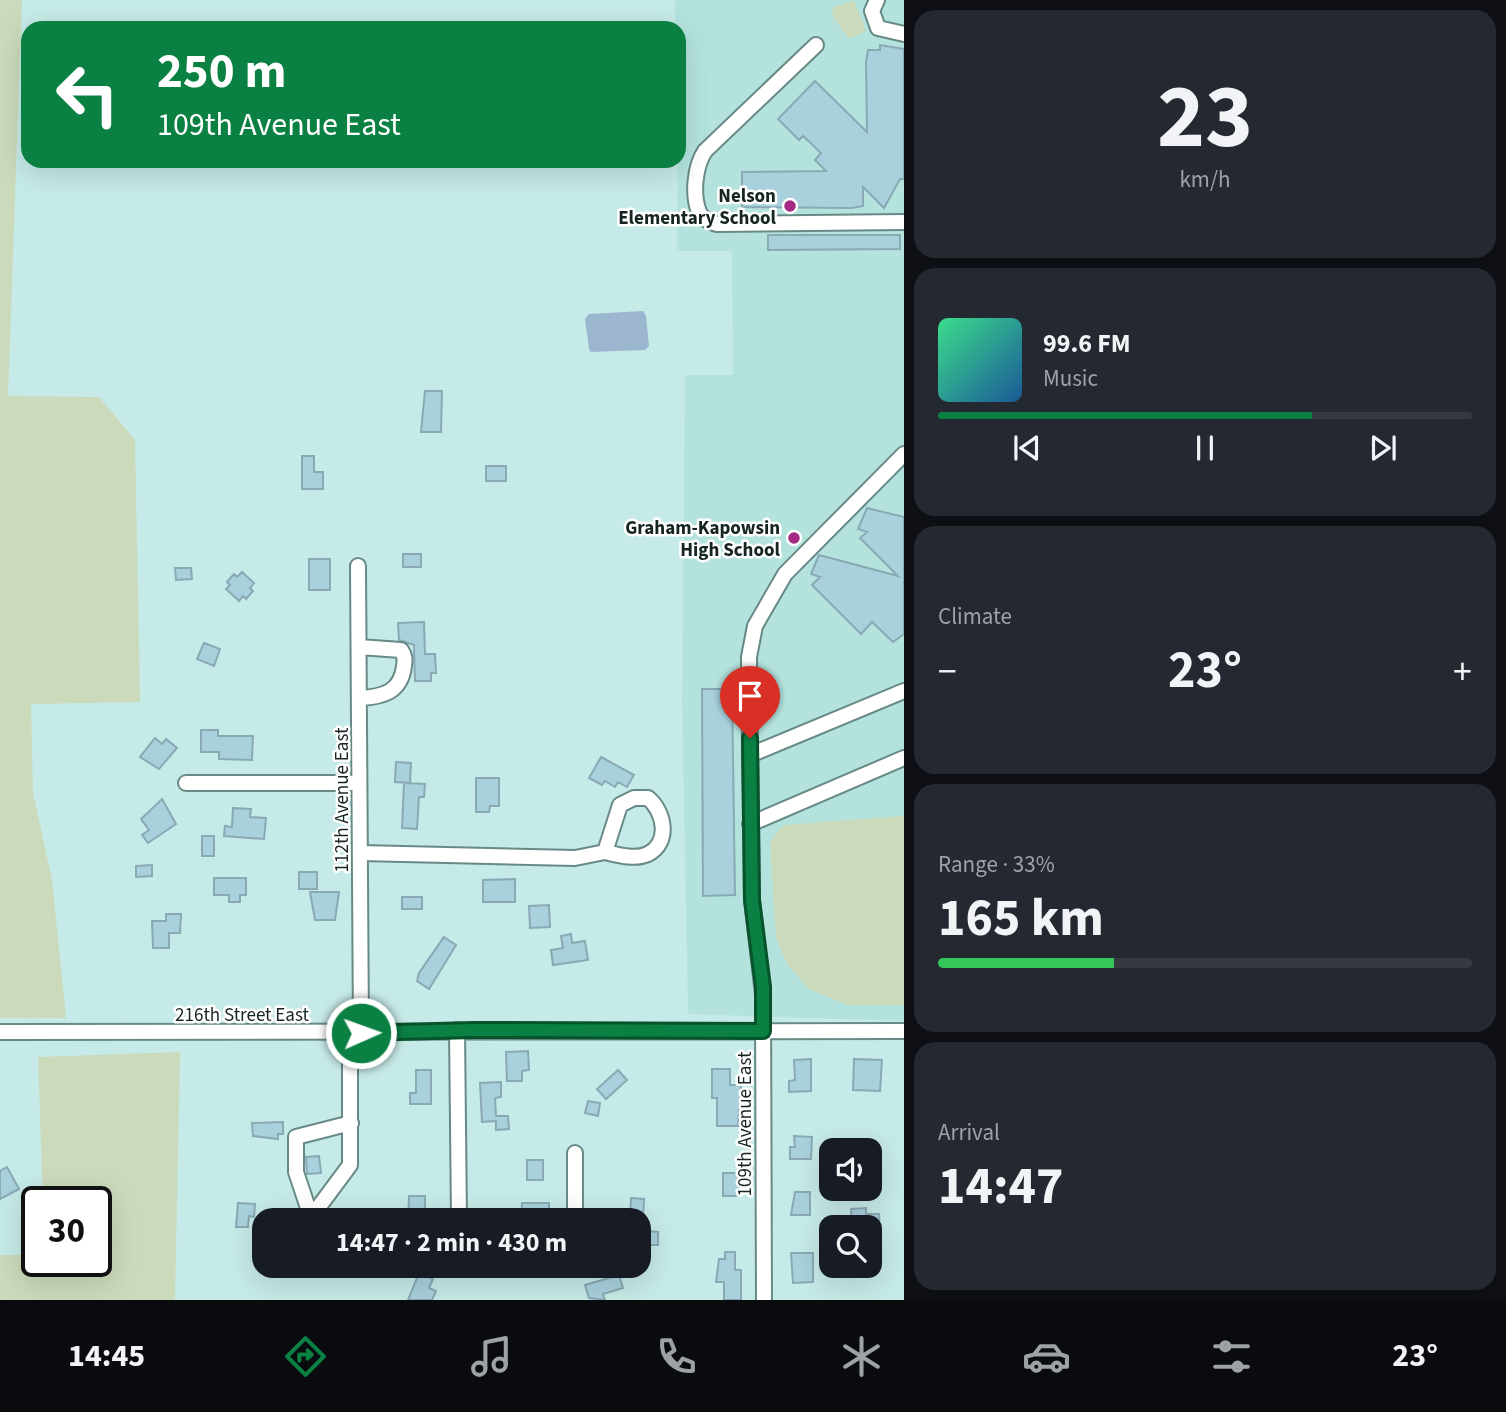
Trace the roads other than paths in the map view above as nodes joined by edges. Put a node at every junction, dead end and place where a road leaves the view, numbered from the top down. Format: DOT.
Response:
graph roads {
  1 [pos="877,0"];
  2 [pos="904,34"];
  3 [pos="816,45"];
  4 [pos="904,222"];
  5 [pos="904,454"];
  6 [pos="359,566"];
  7 [pos="359,647"];
  8 [pos="904,691"];
  9 [pos="360,698"];
  10 [pos="750,755"];
  11 [pos="904,758"];
  12 [pos="187,783"];
  13 [pos="359,783"];
  14 [pos="750,824"];
  15 [pos="605,852"];
  16 [pos="360,853"];
  17 [pos="457,1030"];
  18 [pos="763,1031"];
  19 [pos="904,1031"];
  20 [pos="0,1032"];
  21 [pos="361,1033"];
  22 [pos="351,1123"];
  23 [pos="575,1153"];
  24 [pos="307,1208"];
  25 [pos="318,1208"];
  26 [pos="459,1208"];
  27 [pos="575,1208"];
  28 [pos="764,1300"];
  1 -- 2 [label="street"];
  3 -- 4 [label="street"];
  5 -- 10 [label="street, 109th Avenue East"];
  6 -- 7 [label="street, 112th Avenue East"];
  7 -- 9 [label="street, 112th Avenue East"];
  7 -- 9 [label="street"];
  8 -- 10 [label="street"];
  9 -- 13 [label="street, 112th Avenue East"];
  10 -- 14 [label="street, 109th Avenue East"];
  11 -- 14 [label="street"];
  12 -- 13 [label="street"];
  13 -- 16 [label="street, 112th Avenue East"];
  14 -- 18 [label="street, 109th Avenue East"];
  15 -- 15 [label="street"];
  15 -- 16 [label="street"];
  16 -- 21 [label="street, 112th Avenue East"];
  17 -- 18 [label="street, 216th Street East"];
  17 -- 21 [label="street, 216th Street East"];
  17 -- 26 [label="street"];
  18 -- 19 [label="street, 216th Street East"];
  18 -- 28 [label="street, 109th Avenue East"];
  20 -- 21 [label="street, 216th Street East"];
  21 -- 22 [label="street, 112th Avenue East"];
  22 -- 24 [label="street"];
  22 -- 25 [label="street, 112th Avenue East"];
  23 -- 27 [label="street"];
}
